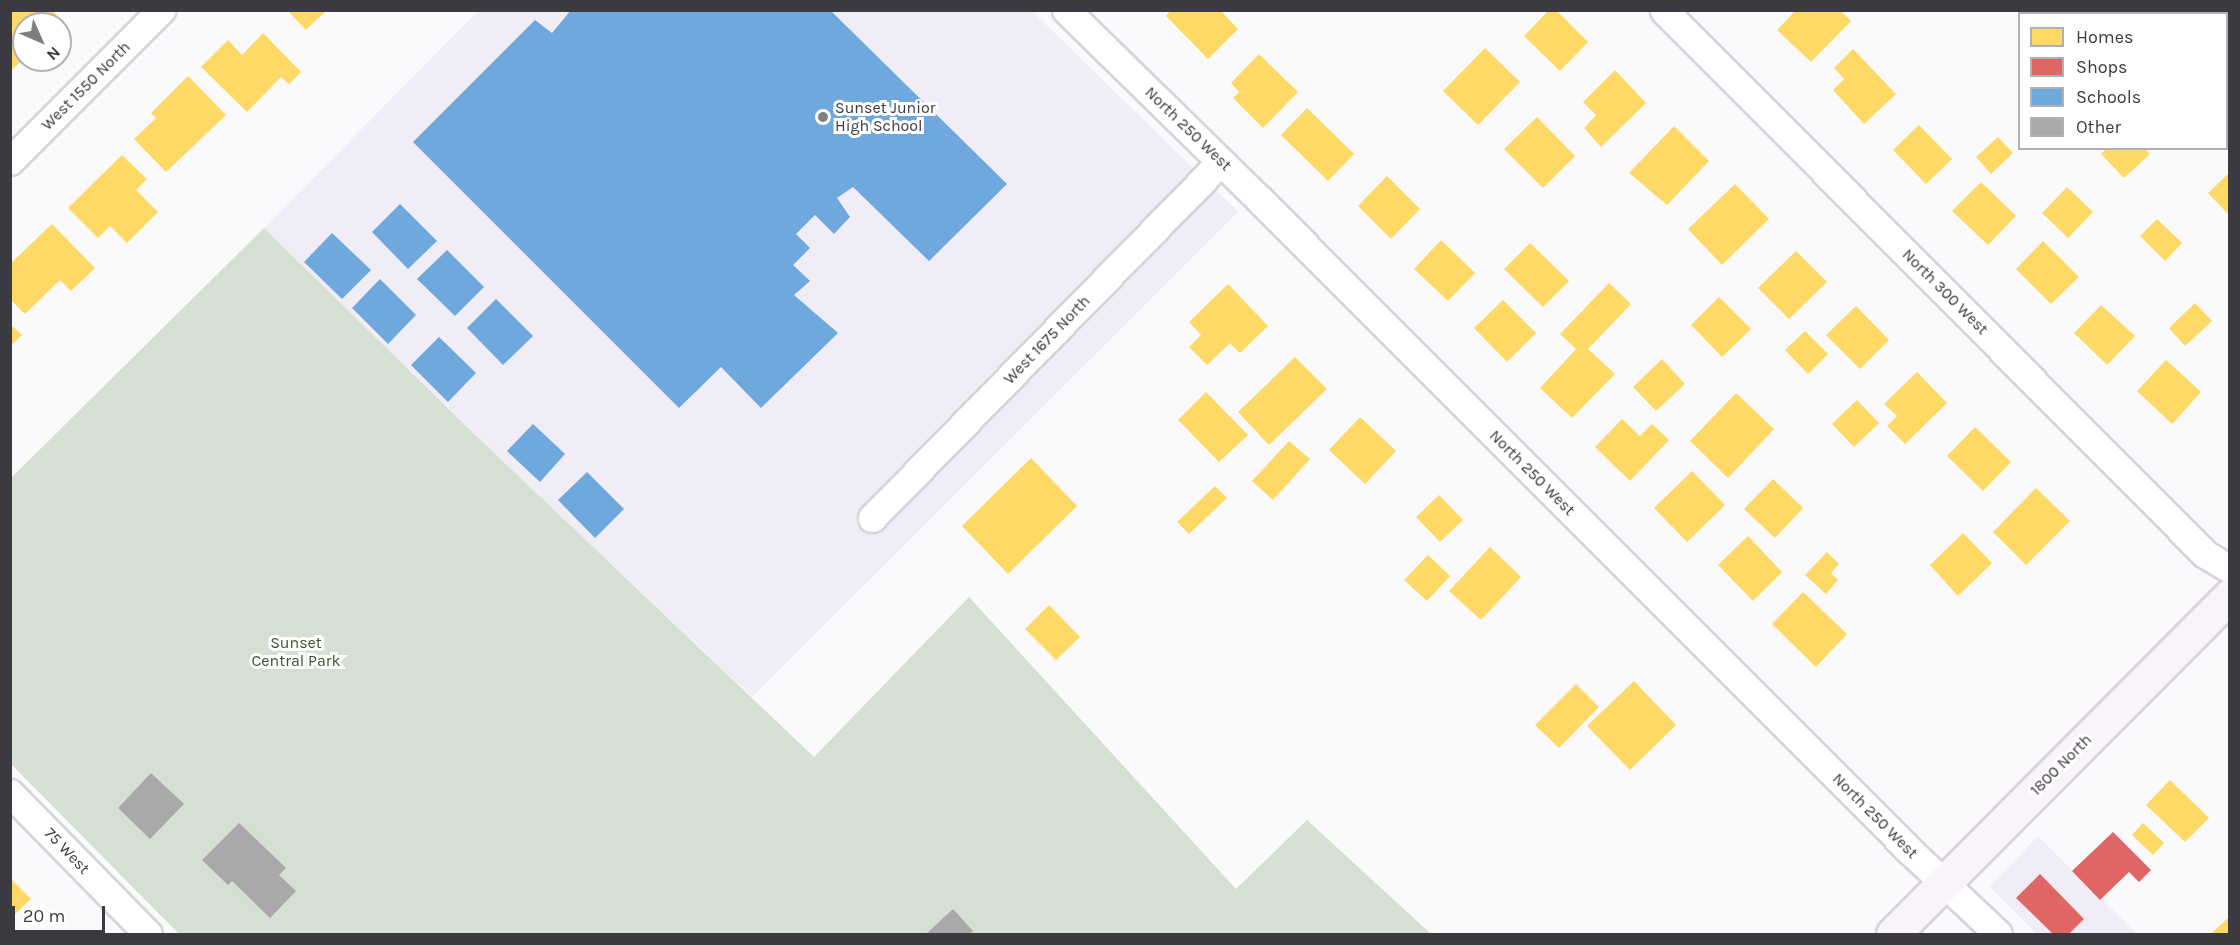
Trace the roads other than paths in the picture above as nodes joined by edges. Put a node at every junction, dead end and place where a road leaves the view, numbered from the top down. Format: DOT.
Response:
graph roads {
  1 [pos="161,10"];
  2 [pos="1066,10"];
  3 [pos="1664,10"];
  4 [pos="10,161"];
  5 [pos="1221,162"];
  6 [pos="872,518"];
  7 [pos="2229,569"];
  8 [pos="2229,596"];
  9 [pos="10,793"];
  10 [pos="1944,883"];
  11 [pos="148,934"];
  12 [pos="1893,934"];
  13 [pos="1998,934"];
  1 -- 4 [label="street, West 1550 North"];
  2 -- 5 [label="street, North 250 West"];
  3 -- 7 [label="street, North 300 West"];
  5 -- 6 [label="street, West 1675 North"];
  5 -- 10 [label="street, North 250 West"];
  8 -- 10 [label="main road, 1800 North"];
  9 -- 11 [label="street, 75 West"];
  10 -- 12 [label="main road, 1800 North"];
  10 -- 13 [label="street, North 250 West"];
}
